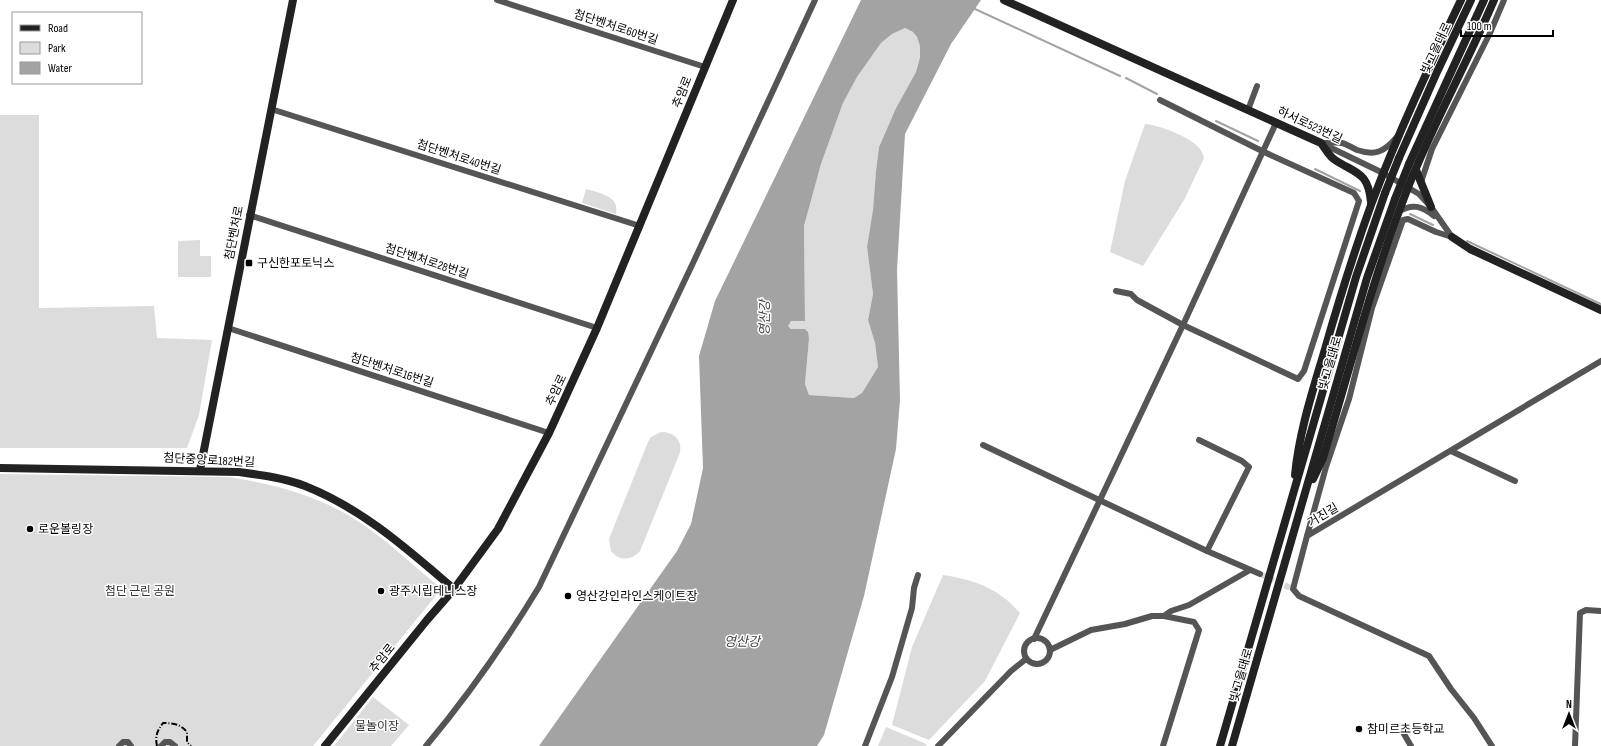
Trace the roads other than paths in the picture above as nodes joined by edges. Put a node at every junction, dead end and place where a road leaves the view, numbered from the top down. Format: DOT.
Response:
graph roads {
  1 [pos="293,0"];
  2 [pos="497,0"];
  3 [pos="732,0"];
  4 [pos="814,0"];
  5 [pos="1004,0"];
  6 [pos="1461,0"];
  7 [pos="1471,0"];
  8 [pos="1484,0"];
  9 [pos="1494,0"];
  10 [pos="1504,0"];
  11 [pos="705,67"];
  12 [pos="1257,86"];
  13 [pos="1160,100"];
  14 [pos="271,109"];
  15 [pos="1248,110"];
  16 [pos="1276,123"];
  17 [pos="1399,135"];
  18 [pos="1321,143"];
  19 [pos="1264,152"];
  20 [pos="1416,170"];
  21 [pos="1383,173"];
  22 [pos="1421,183"];
  23 [pos="1408,188"];
  24 [pos="1371,205"];
  25 [pos="1431,207"];
  26 [pos="1398,212"];
  27 [pos="249,215"];
  28 [pos="1441,221"];
  29 [pos="640,226"];
  30 [pos="1452,237"];
  31 [pos="1116,292"];
  32 [pos="1601,310"];
  33 [pos="1183,325"];
  34 [pos="228,328"];
  35 [pos="597,328"];
  36 [pos="1601,361"];
  37 [pos="549,434"];
  38 [pos="1199,440"];
  39 [pos="983,445"];
  40 [pos="1450,451"];
  41 [pos="0,468"];
  42 [pos="200,470"];
  43 [pos="1515,481"];
  44 [pos="1292,499"];
  45 [pos="1100,500"];
  46 [pos="1303,501"];
  47 [pos="1307,536"];
  48 [pos="1207,551"];
  49 [pos="1250,570"];
  50 [pos="1260,574"];
  51 [pos="918,575"];
  52 [pos="454,589"];
  53 [pos="1601,611"];
  54 [pos="1164,616"];
  55 [pos="1034,639"];
  56 [pos="1050,650"];
  57 [pos="1026,659"];
  58 [pos="1404,734"];
  59 [pos="1487,736"];
  60 [pos="119,746"];
  61 [pos="131,746"];
  62 [pos="161,746"];
  63 [pos="175,746"];
  64 [pos="325,746"];
  65 [pos="426,746"];
  66 [pos="865,746"];
  67 [pos="938,746"];
  68 [pos="1163,746"];
  69 [pos="1220,746"];
  70 [pos="1232,746"];
  71 [pos="1411,746"];
  72 [pos="1487,746"];
  73 [pos="1492,746"];
  74 [pos="1575,746"];
  1 -- 14 [label="main road, 첨단벤처로"];
  2 -- 11 [label="street, 첨단벤처로60번길"];
  3 -- 11 [label="main road, 추암로"];
  4 -- 65 [label="street"];
  5 -- 15 [label="main road, 하서로523번길"];
  6 -- 17 [label="main road"];
  7 -- 44 [label="main road, 빛고을대로, bridge"];
  8 -- 46 [label="main road, 빛고을대로, bridge"];
  9 -- 20 [label="main road"];
  10 -- 22 [label="street"];
  11 -- 29 [label="main road, 추암로"];
  12 -- 15 [label="street"];
  13 -- 19 [label="street"];
  14 -- 27 [label="main road, 첨단벤처로"];
  14 -- 29 [label="street, 첨단벤처로40번길"];
  15 -- 16 [label="main road, 하서로523번길"];
  16 -- 18 [label="main road, 하서로523번길"];
  16 -- 19 [label="street"];
  17 -- 18 [label="street"];
  17 -- 21 [label="main road"];
  18 -- 21 [label="street, 하서로523번길"];
  18 -- 24 [label="main road"];
  19 -- 33 [label="street"];
  19 -- 33 [label="street"];
  20 -- 22 [label="main road"];
  20 -- 23 [label="main road"];
  21 -- 23 [label="street, 하서로523번길"];
  21 -- 24 [label="main road"];
  22 -- 25 [label="main road"];
  23 -- 25 [label="street, 하서로523번길"];
  23 -- 26 [label="main road"];
  24 -- 44 [label="main road"];
  25 -- 28 [label="street, 하서로523번길"];
  26 -- 28 [label="street"];
  26 -- 46 [label="main road"];
  27 -- 34 [label="main road, 첨단벤처로"];
  27 -- 35 [label="street, 첨단벤처로28번길"];
  28 -- 30 [label="street, 하서로523번길"];
  29 -- 35 [label="main road, 추암로"];
  30 -- 32 [label="main road"];
  30 -- 47 [label="street"];
  31 -- 33 [label="street"];
  33 -- 45 [label="street"];
  34 -- 37 [label="street, 첨단벤처로16번길"];
  34 -- 42 [label="main road, 첨단벤처로"];
  35 -- 37 [label="main road, 추암로"];
  36 -- 40 [label="street, 거진길"];
  37 -- 52 [label="main road, 추암로"];
  38 -- 48 [label="street"];
  39 -- 45 [label="street"];
  40 -- 43 [label="street"];
  40 -- 47 [label="street, 거진길"];
  41 -- 42 [label="main road, 첨단중앙로182번길"];
  42 -- 52 [label="main road, 첨단중앙로182번길"];
  44 -- 69 [label="main road, 빛고을대로"];
  45 -- 48 [label="street"];
  45 -- 55 [label="street"];
  46 -- 70 [label="main road, 빛고을대로"];
  47 -- 59 [label="street, 거진길"];
  48 -- 49 [label="street"];
  49 -- 50 [label="street"];
  49 -- 54 [label="street"];
  51 -- 66 [label="street"];
  52 -- 64 [label="main road, 추암로"];
  53 -- 74 [label="street"];
  54 -- 56 [label="street"];
  54 -- 68 [label="street"];
  55 -- 56 [label="street"];
  55 -- 57 [label="street"];
  56 -- 57 [label="street"];
  57 -- 67 [label="street"];
  58 -- 71 [label="street"];
  59 -- 72 [label="street"];
  59 -- 73 [label="street, 거진길"];
  60 -- 61 [label="street"];
  62 -- 63 [label="street"];
}
